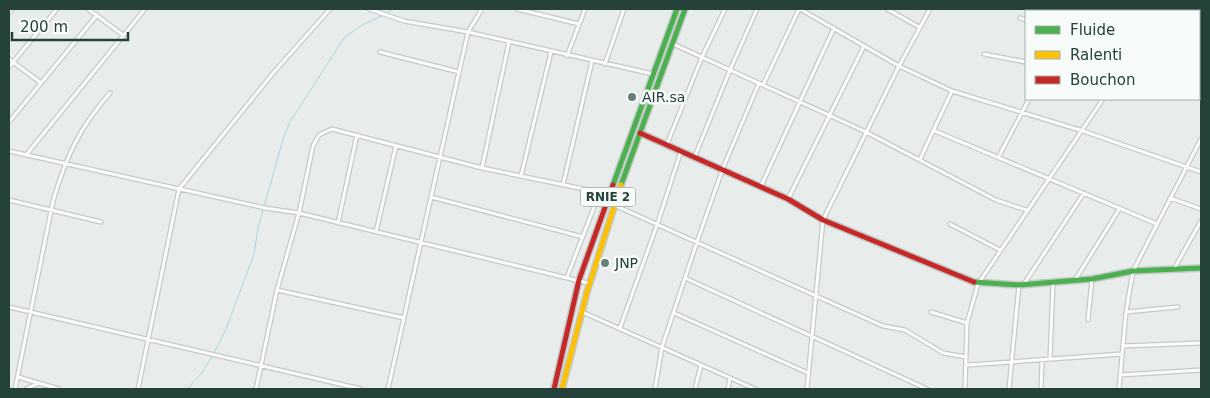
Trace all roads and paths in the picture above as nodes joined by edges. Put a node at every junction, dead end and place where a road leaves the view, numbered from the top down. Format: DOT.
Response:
graph roads {
  1 [pos="12,9"];
  2 [pos="57,9"];
  3 [pos="88,9"];
  4 [pos="145,9"];
  5 [pos="330,9"];
  6 [pos="369,9"];
  7 [pos="482,9"];
  8 [pos="517,9"];
  9 [pos="584,9"];
  10 [pos="624,9"];
  11 [pos="677,9"];
  12 [pos="685,9"];
  13 [pos="725,9"];
  14 [pos="758,9"];
  15 [pos="800,9"];
  16 [pos="887,9"];
  17 [pos="930,9"];
  18 [pos="381,11"];
  19 [pos="9,13"];
  20 [pos="97,15"];
  21 [pos="1020,18"];
  22 [pos="1025,20"];
  23 [pos="579,24"];
  24 [pos="834,28"];
  25 [pos="919,28"];
  26 [pos="468,32"];
  27 [pos="123,35"];
  28 [pos="509,42"];
  29 [pos="672,44"];
  30 [pos="864,46"];
  31 [pos="380,52"];
  32 [pos="551,52"];
  33 [pos="984,54"];
  34 [pos="567,56"];
  35 [pos="702,57"];
  36 [pos="9,59"];
  37 [pos="13,62"];
  38 [pos="592,62"];
  39 [pos="1025,62"];
  40 [pos="605,64"];
  41 [pos="899,66"];
  42 [pos="9,67"];
  43 [pos="730,70"];
  44 [pos="459,72"];
  45 [pos="653,74"];
  46 [pos="41,83"];
  47 [pos="761,84"];
  48 [pos="952,91"];
  49 [pos="110,93"];
  50 [pos="1028,100"];
  51 [pos="1102,100"];
  52 [pos="801,102"];
  53 [pos="1021,113"];
  54 [pos="829,115"];
  55 [pos="9,122"];
  56 [pos="935,131"];
  57 [pos="1083,131"];
  58 [pos="866,132"];
  59 [pos="640,133"];
  60 [pos="357,136"];
  61 [pos="1201,139"];
  62 [pos="667,144"];
  63 [pos="396,146"];
  64 [pos="681,150"];
  65 [pos="9,151"];
  66 [pos="26,155"];
  67 [pos="695,156"];
  68 [pos="999,156"];
  69 [pos="441,157"];
  70 [pos="920,159"];
  71 [pos="66,164"];
  72 [pos="482,168"];
  73 [pos="723,168"];
  74 [pos="1186,168"];
  75 [pos="1201,172"];
  76 [pos="521,176"];
  77 [pos="1049,178"];
  78 [pos="564,185"];
  79 [pos="761,186"];
  80 [pos="179,188"];
  81 [pos="600,192"];
  82 [pos="1084,193"];
  83 [pos="608,194"];
  84 [pos="431,197"];
  85 [pos="788,198"];
  86 [pos="1170,198"];
  87 [pos="9,200"];
  88 [pos="614,205"];
  89 [pos="1120,208"];
  90 [pos="1201,209"];
  91 [pos="52,210"];
  92 [pos="1026,210"];
  93 [pos="299,213"];
  94 [pos="823,220"];
  95 [pos="1201,221"];
  96 [pos="101,222"];
  97 [pos="338,223"];
  98 [pos="950,224"];
  99 [pos="1157,224"];
  100 [pos="657,225"];
  101 [pos="376,232"];
  102 [pos="583,237"];
  103 [pos="697,242"];
  104 [pos="420,244"];
  105 [pos="1000,250"];
  106 [pos="1201,268"];
  107 [pos="1174,269"];
  108 [pos="1133,271"];
  109 [pos="567,277"];
  110 [pos="685,278"];
  111 [pos="1092,279"];
  112 [pos="579,280"];
  113 [pos="1074,280"];
  114 [pos="1053,282"];
  115 [pos="588,283"];
  116 [pos="978,284"];
  117 [pos="1021,285"];
  118 [pos="277,290"];
  119 [pos="816,297"];
  120 [pos="1178,307"];
  121 [pos="9,308"];
  122 [pos="580,310"];
  123 [pos="30,312"];
  124 [pos="931,312"];
  125 [pos="1126,312"];
  126 [pos="674,313"];
  127 [pos="404,318"];
  128 [pos="1088,320"];
  129 [pos="967,322"];
  130 [pos="620,328"];
  131 [pos="811,336"];
  132 [pos="150,339"];
  133 [pos="1201,343"];
  134 [pos="1122,346"];
  135 [pos="662,347"];
  136 [pos="1122,354"];
  137 [pos="966,357"];
  138 [pos="1050,359"];
  139 [pos="1042,360"];
  140 [pos="1012,362"];
  141 [pos="701,364"];
  142 [pos="968,365"];
  143 [pos="261,366"];
  144 [pos="1201,370"];
  145 [pos="808,373"];
  146 [pos="1120,375"];
  147 [pos="18,377"];
  148 [pos="730,378"];
  149 [pos="40,383"];
  150 [pos="344,387"];
  151 [pos="15,389"];
  152 [pos="26,389"];
  153 [pos="59,389"];
  154 [pos="138,389"];
  155 [pos="256,389"];
  156 [pos="361,389"];
  157 [pos="388,389"];
  158 [pos="554,389"];
  159 [pos="562,389"];
  160 [pos="655,389"];
  161 [pos="695,389"];
  162 [pos="728,389"];
  163 [pos="755,389"];
  164 [pos="807,389"];
  165 [pos="927,389"];
  166 [pos="965,389"];
  167 [pos="1010,389"];
  168 [pos="1041,389"];
  169 [pos="1119,389"];
  1 -- 19 [label="street"];
  2 -- 37 [label="street"];
  3 -- 20 [label="street"];
  4 -- 27 [label="street"];
  5 -- 80 [label="street"];
  6 -- 18 [label="street"];
  7 -- 26 [label="street"];
  8 -- 23 [label="street"];
  9 -- 23 [label="street"];
  10 -- 40 [label="street"];
  11 -- 45 [label="main road, RNIE 2"];
  12 -- 29 [label="main road, RNIE 2"];
  13 -- 35 [label="street"];
  14 -- 43 [label="street"];
  15 -- 24 [label="street"];
  15 -- 47 [label="street"];
  16 -- 25 [label="street"];
  17 -- 25 [label="street"];
  18 -- 26 [label="street"];
  20 -- 27 [label="street"];
  20 -- 46 [label="street"];
  21 -- 22 [label="street"];
  23 -- 34 [label="street"];
  24 -- 30 [label="street"];
  24 -- 52 [label="street"];
  25 -- 41 [label="street"];
  26 -- 28 [label="street"];
  26 -- 44 [label="street"];
  27 -- 66 [label="street"];
  28 -- 32 [label="street"];
  28 -- 72 [label="street"];
  29 -- 35 [label="street"];
  29 -- 59 [label="main road, RNIE 2"];
  30 -- 41 [label="street"];
  30 -- 54 [label="street"];
  31 -- 44 [label="street"];
  32 -- 34 [label="street"];
  32 -- 76 [label="street"];
  33 -- 39 [label="street"];
  34 -- 38 [label="street"];
  35 -- 43 [label="street"];
  35 -- 62 [label="street"];
  36 -- 37 [label="street"];
  37 -- 42 [label="street"];
  37 -- 46 [label="street"];
  38 -- 40 [label="street"];
  38 -- 78 [label="street"];
  40 -- 45 [label="street"];
  41 -- 48 [label="street"];
  41 -- 58 [label="street"];
  43 -- 47 [label="street"];
  43 -- 67 [label="street"];
  44 -- 69 [label="street"];
  45 -- 83 [label="main road, RNIE 2"];
  46 -- 55 [label="street"];
  47 -- 52 [label="street"];
  47 -- 73 [label="street"];
  48 -- 53 [label="street"];
  48 -- 56 [label="street"];
  49 -- 71 [label="street"];
  50 -- 53 [label="street"];
  51 -- 57 [label="street"];
  52 -- 54 [label="street"];
  52 -- 79 [label="street"];
  53 -- 57 [label="street"];
  53 -- 68 [label="street"];
  54 -- 58 [label="street"];
  54 -- 85 [label="street"];
  56 -- 68 [label="street"];
  56 -- 70 [label="street"];
  57 -- 74 [label="street"];
  57 -- 77 [label="street"];
  58 -- 70 [label="street"];
  58 -- 94 [label="street"];
  59 -- 62 [label="main road"];
  59 -- 88 [label="main road, RNIE 2"];
  60 -- 63 [label="street"];
  60 -- 93 [label="street"];
  60 -- 97 [label="street"];
  61 -- 74 [label="street"];
  62 -- 64 [label="main road"];
  63 -- 69 [label="street"];
  63 -- 101 [label="street"];
  64 -- 67 [label="main road"];
  64 -- 100 [label="street"];
  65 -- 66 [label="street"];
  66 -- 71 [label="street"];
  67 -- 73 [label="main road"];
  68 -- 77 [label="street"];
  69 -- 72 [label="street"];
  69 -- 84 [label="street"];
  70 -- 92 [label="street"];
  71 -- 80 [label="street"];
  71 -- 91 [label="street"];
  72 -- 76 [label="street"];
  73 -- 79 [label="main road"];
  73 -- 103 [label="street"];
  74 -- 75 [label="street"];
  74 -- 86 [label="street"];
  76 -- 78 [label="street"];
  77 -- 82 [label="street"];
  77 -- 92 [label="street"];
  78 -- 81 [label="street"];
  79 -- 85 [label="main road"];
  80 -- 93 [label="street"];
  80 -- 132 [label="street"];
  81 -- 83 [label="street"];
  81 -- 102 [label="street"];
  82 -- 89 [label="street"];
  82 -- 117 [label="street"];
  83 -- 112 [label="main road, RNIE 2"];
  84 -- 102 [label="street"];
  84 -- 104 [label="street"];
  85 -- 94 [label="main road"];
  86 -- 90 [label="street"];
  86 -- 99 [label="street"];
  87 -- 91 [label="street"];
  88 -- 100 [label="street"];
  88 -- 115 [label="main road, RNIE 2"];
  89 -- 99 [label="street"];
  89 -- 113 [label="street"];
  91 -- 96 [label="street"];
  91 -- 123 [label="street"];
  92 -- 105 [label="street"];
  93 -- 97 [label="street"];
  93 -- 118 [label="street"];
  94 -- 116 [label="main road"];
  94 -- 119 [label="street"];
  95 -- 107 [label="street"];
  97 -- 101 [label="street"];
  98 -- 105 [label="street"];
  99 -- 108 [label="street"];
  100 -- 103 [label="street"];
  100 -- 130 [label="street"];
  101 -- 104 [label="street"];
  102 -- 109 [label="street"];
  103 -- 110 [label="street"];
  103 -- 119 [label="street"];
  104 -- 109 [label="street"];
  104 -- 127 [label="street"];
  105 -- 116 [label="street"];
  106 -- 107 [label="main road"];
  107 -- 108 [label="main road"];
  108 -- 111 [label="main road"];
  108 -- 125 [label="street"];
  109 -- 112 [label="street"];
  110 -- 126 [label="street"];
  110 -- 131 [label="street"];
  111 -- 113 [label="main road"];
  111 -- 128 [label="street"];
  112 -- 115 [label="street"];
  112 -- 158 [label="main road, RNIE 2"];
  113 -- 114 [label="main road"];
  114 -- 117 [label="main road"];
  114 -- 138 [label="street"];
  115 -- 122 [label="main road, RNIE 2"];
  116 -- 117 [label="main road"];
  116 -- 129 [label="street"];
  117 -- 140 [label="street"];
  118 -- 127 [label="street"];
  118 -- 143 [label="street"];
  119 -- 131 [label="street"];
  119 -- 137 [label="street"];
  120 -- 125 [label="street"];
  121 -- 123 [label="street"];
  122 -- 130 [label="street"];
  122 -- 159 [label="main road, RNIE 2"];
  123 -- 132 [label="street"];
  123 -- 147 [label="street"];
  124 -- 129 [label="street"];
  125 -- 134 [label="street"];
  126 -- 135 [label="street"];
  126 -- 145 [label="street"];
  127 -- 157 [label="street"];
  129 -- 137 [label="street"];
  130 -- 135 [label="street"];
  131 -- 145 [label="street"];
  131 -- 165 [label="street"];
  132 -- 143 [label="street"];
  132 -- 154 [label="street"];
  133 -- 134 [label="street"];
  134 -- 136 [label="street"];
  135 -- 141 [label="street"];
  135 -- 160 [label="street"];
  136 -- 138 [label="street"];
  136 -- 146 [label="street"];
  137 -- 142 [label="street"];
  138 -- 139 [label="street"];
  139 -- 140 [label="street"];
  139 -- 168 [label="street"];
  140 -- 142 [label="street"];
  140 -- 167 [label="street"];
  141 -- 148 [label="street"];
  141 -- 161 [label="street"];
  142 -- 166 [label="street"];
  143 -- 150 [label="street"];
  143 -- 155 [label="street"];
  144 -- 146 [label="street"];
  145 -- 164 [label="street"];
  146 -- 169 [label="street"];
  147 -- 149 [label="street"];
  147 -- 151 [label="street"];
  148 -- 162 [label="street"];
  148 -- 163 [label="street"];
  149 -- 152 [label="street"];
  149 -- 153 [label="street"];
  150 -- 156 [label="street"];
}
